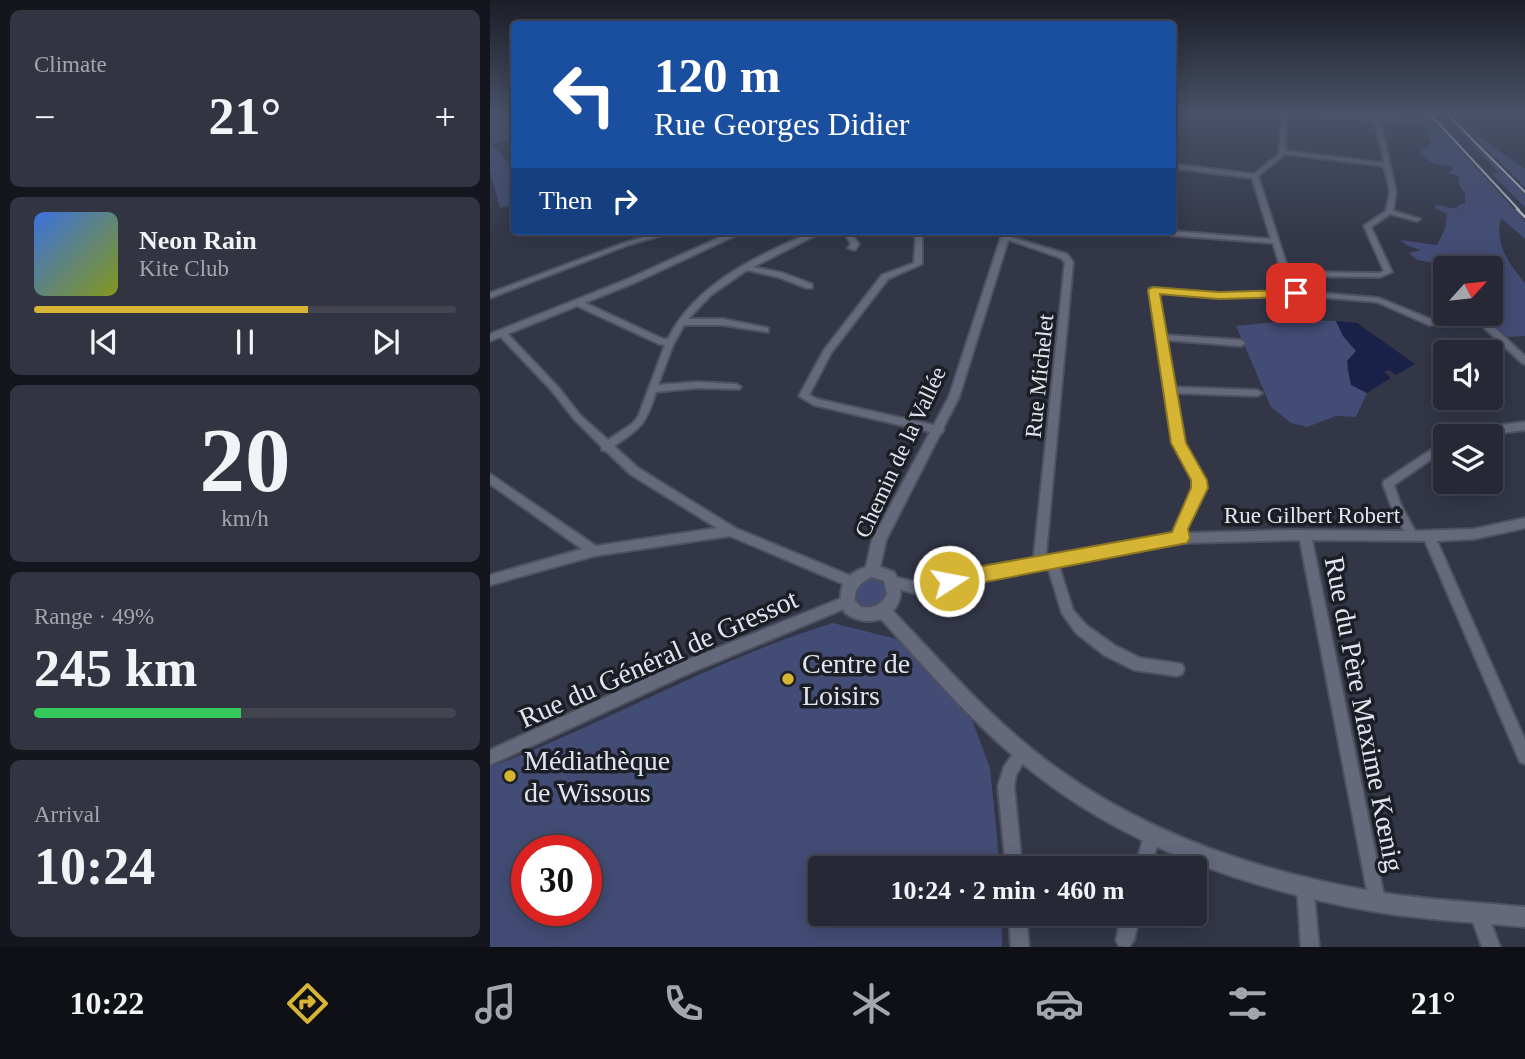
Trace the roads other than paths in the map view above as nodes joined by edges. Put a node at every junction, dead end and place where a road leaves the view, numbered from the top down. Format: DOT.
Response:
graph roads {
  1 [pos="1276,158"];
  2 [pos="1333,158"];
  3 [pos="1386,158"];
  4 [pos="1387,165"];
  5 [pos="1176,166"];
  6 [pos="1255,176"];
  7 [pos="1389,212"];
  8 [pos="1417,219"];
  9 [pos="1176,234"];
  10 [pos="659,235"];
  11 [pos="732,235"];
  12 [pos="813,235"];
  13 [pos="849,235"];
  14 [pos="919,235"];
  15 [pos="1006,235"];
  16 [pos="1009,235"];
  17 [pos="1275,241"];
  18 [pos="852,248"];
  19 [pos="748,268"];
  20 [pos="809,286"];
  21 [pos="490,296"];
  22 [pos="578,303"];
  23 [pos="682,322"];
  24 [pos="1433,322"];
  25 [pos="1488,326"];
  26 [pos="765,330"];
  27 [pos="502,332"];
  28 [pos="1161,337"];
  29 [pos="490,338"];
  30 [pos="671,342"];
  31 [pos="1241,343"];
  32 [pos="1525,361"];
  33 [pos="736,387"];
  34 [pos="653,389"];
  35 [pos="1169,390"];
  36 [pos="1257,393"];
  37 [pos="1525,426"];
  38 [pos="1503,429"];
  39 [pos="939,430"];
  40 [pos="606,447"];
  41 [pos="1433,453"];
  42 [pos="490,478"];
  43 [pos="1525,523"];
  44 [pos="731,531"];
  45 [pos="1305,535"];
  46 [pos="1412,536"];
  47 [pos="1429,536"];
  48 [pos="1181,538"];
  49 [pos="594,551"];
  50 [pos="1047,562"];
  51 [pos="872,571"];
  52 [pos="490,580"];
  53 [pos="852,582"];
  54 [pos="894,582"];
  55 [pos="847,602"];
  56 [pos="884,611"];
  57 [pos="1177,669"];
  58 [pos="1023,751"];
  59 [pos="1525,757"];
  60 [pos="490,758"];
  61 [pos="1152,834"];
  62 [pos="1013,856"];
  63 [pos="1146,856"];
  64 [pos="1305,885"];
  65 [pos="1377,901"];
  66 [pos="1479,913"];
  67 [pos="1525,917"];
  68 [pos="1019,926"];
  69 [pos="1129,926"];
  70 [pos="1125,940"];
  71 [pos="1020,947"];
  72 [pos="1310,947"];
  73 [pos="1491,947"];
  1 -- 6 [label="street"];
  2 -- 4 [label="street"];
  3 -- 4 [label="street"];
  4 -- 7 [label="street"];
  5 -- 6 [label="street"];
  6 -- 17 [label="street"];
  7 -- 8 [label="street"];
  7 -- 17 [label="street"];
  9 -- 17 [label="street"];
  10 -- 21 [label="street"];
  11 -- 22 [label="street"];
  12 -- 19 [label="street"];
  13 -- 18 [label="street"];
  14 -- 39 [label="street"];
  15 -- 39 [label="street, Chemin de la Vallée"];
  16 -- 50 [label="street, Rue Michelet"];
  19 -- 20 [label="street"];
  19 -- 23 [label="street"];
  22 -- 27 [label="street"];
  22 -- 30 [label="street"];
  23 -- 26 [label="street"];
  23 -- 30 [label="street"];
  24 -- 28 [label="street"];
  25 -- 32 [label="street"];
  27 -- 29 [label="street"];
  27 -- 40 [label="street"];
  28 -- 31 [label="street"];
  28 -- 35 [label="street"];
  30 -- 34 [label="street"];
  33 -- 34 [label="street"];
  34 -- 40 [label="street"];
  35 -- 36 [label="street"];
  35 -- 48 [label="street"];
  37 -- 38 [label="street"];
  39 -- 51 [label="street, Chemin de la Vallée"];
  40 -- 44 [label="street"];
  41 -- 46 [label="street"];
  42 -- 49 [label="street"];
  43 -- 47 [label="street, Rue Gilbert Robert"];
  44 -- 49 [label="street"];
  44 -- 53 [label="street"];
  45 -- 46 [label="street, Rue Gilbert Robert"];
  45 -- 48 [label="street, Rue Gilbert Robert"];
  45 -- 65 [label="street, Rue du Père Maxime Kœnig"];
  46 -- 47 [label="street, Rue Gilbert Robert"];
  47 -- 59 [label="street"];
  48 -- 50 [label="street, Rue Gilbert Robert"];
  49 -- 52 [label="street"];
  50 -- 54 [label="street, Rue Gilbert Robert"];
  50 -- 57 [label="street"];
  51 -- 53 [label="street"];
  51 -- 54 [label="street"];
  53 -- 55 [label="street"];
  54 -- 56 [label="street"];
  55 -- 56 [label="street"];
  55 -- 60 [label="street, Rue du Général de Gressot"];
  56 -- 58 [label="street"];
  58 -- 61 [label="street"];
  58 -- 62 [label="street"];
  61 -- 63 [label="street"];
  61 -- 64 [label="street"];
  64 -- 65 [label="street"];
  64 -- 72 [label="street"];
  65 -- 66 [label="street"];
  66 -- 67 [label="street"];
  66 -- 73 [label="street"];
  68 -- 71 [label="street"];
  69 -- 70 [label="street"];
}
